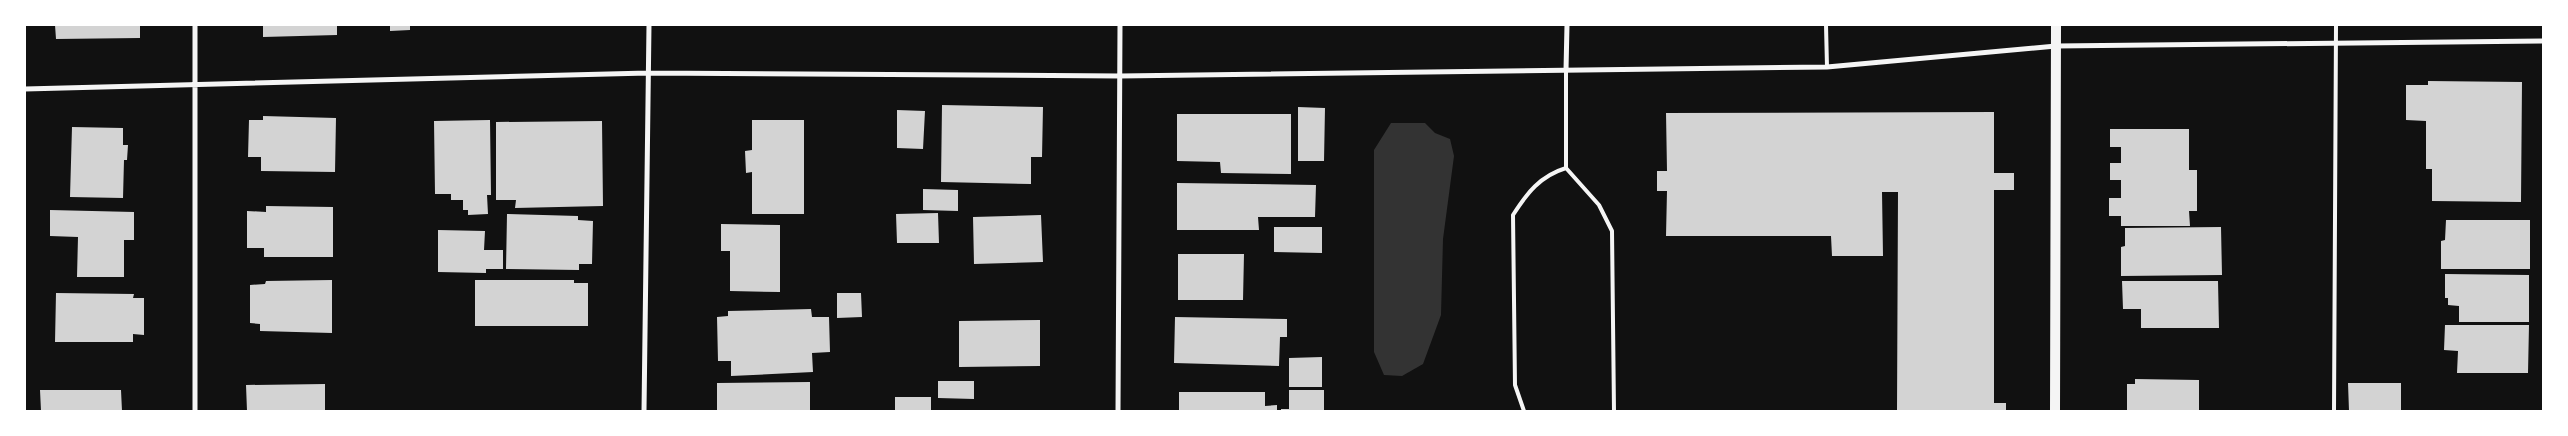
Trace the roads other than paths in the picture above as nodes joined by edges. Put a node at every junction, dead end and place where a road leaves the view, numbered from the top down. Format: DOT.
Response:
graph roads {
  1 [pos="195,25"];
  2 [pos="649,25"];
  3 [pos="1120,25"];
  4 [pos="1567,25"];
  5 [pos="1826,25"];
  6 [pos="2056,25"];
  7 [pos="2336,25"];
  8 [pos="2543,40"];
  9 [pos="2336,41"];
  10 [pos="2056,46"];
  11 [pos="1827,67"];
  12 [pos="1566,70"];
  13 [pos="648,73"];
  14 [pos="1120,76"];
  15 [pos="194,86"];
  16 [pos="25,89"];
  17 [pos="1566,168"];
  18 [pos="195,411"];
  19 [pos="644,411"];
  20 [pos="1118,411"];
  21 [pos="1524,411"];
  22 [pos="1614,411"];
  23 [pos="2056,411"];
  24 [pos="2334,411"];
  1 -- 15 [label="street"];
  2 -- 13 [label="street"];
  3 -- 14 [label="street"];
  4 -- 12 [label="street"];
  5 -- 11 [label="lane"];
  6 -- 10 [label="main road"];
  7 -- 9 [label="lane"];
  8 -- 9 [label="street"];
  9 -- 10 [label="street"];
  9 -- 24 [label="lane"];
  10 -- 11 [label="street"];
  10 -- 23 [label="main road"];
  11 -- 12 [label="street"];
  12 -- 14 [label="street"];
  12 -- 17 [label="lane"];
  13 -- 14 [label="street"];
  13 -- 15 [label="street"];
  13 -- 19 [label="street"];
  14 -- 20 [label="street"];
  15 -- 16 [label="street"];
  15 -- 18 [label="street"];
  17 -- 21 [label="lane"];
  17 -- 22 [label="lane"];
}
